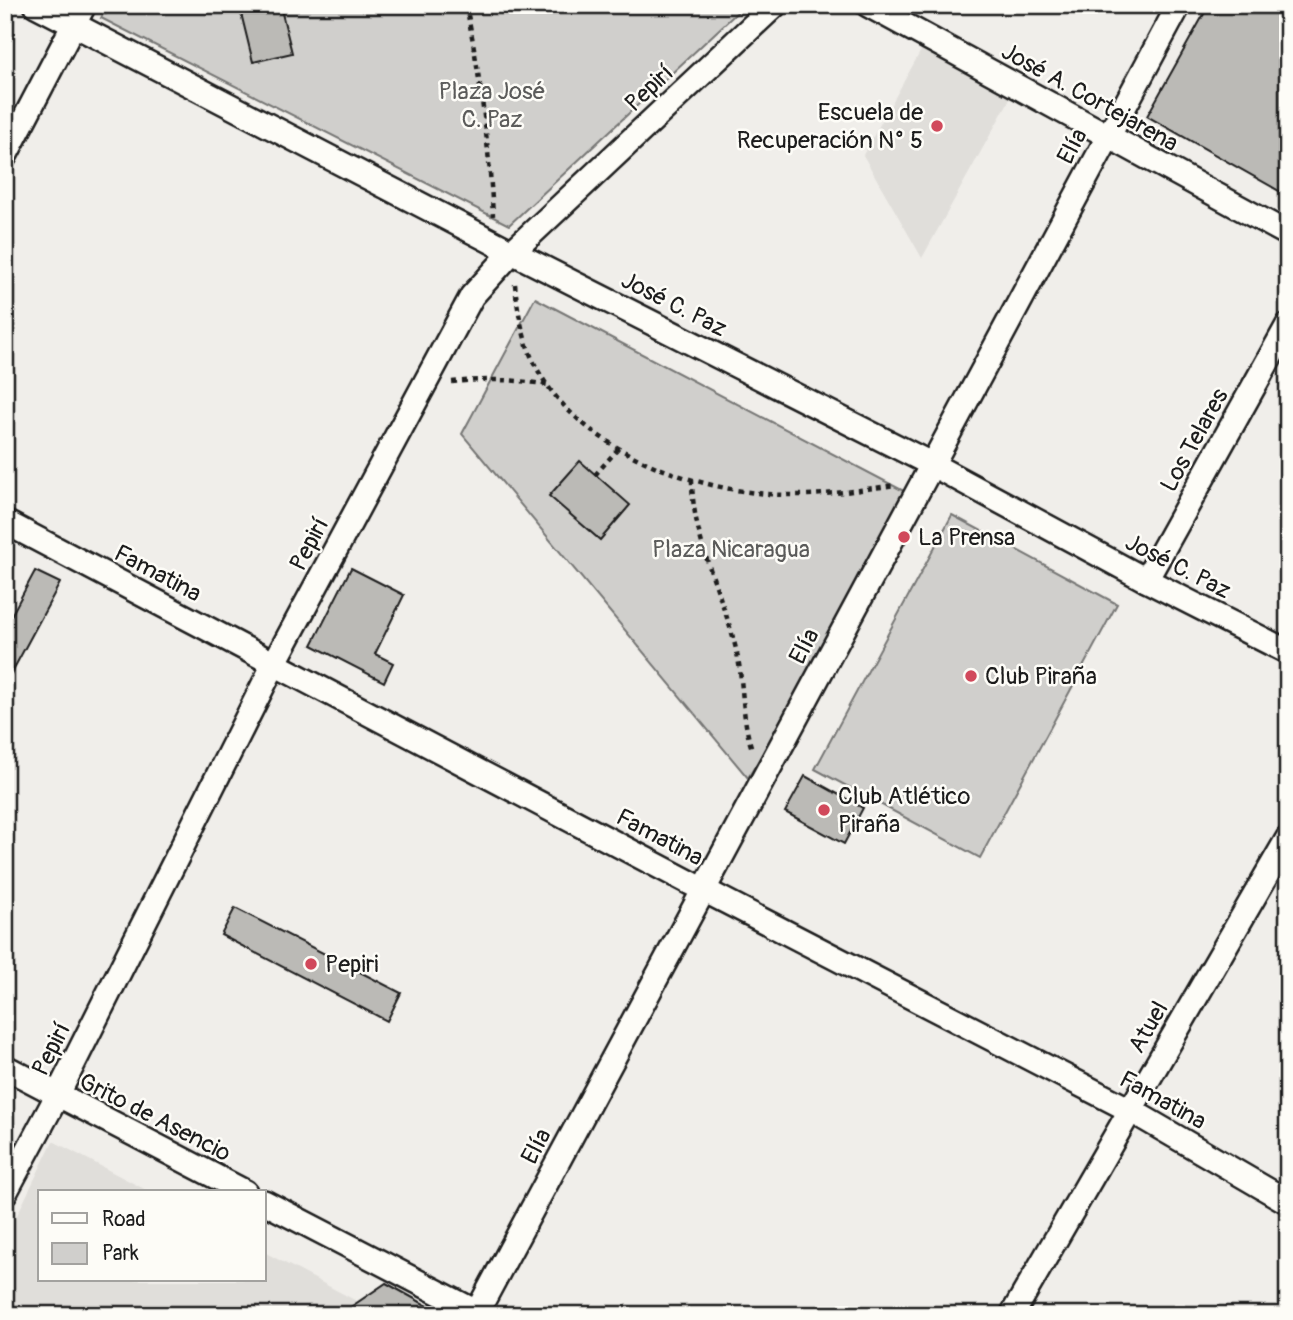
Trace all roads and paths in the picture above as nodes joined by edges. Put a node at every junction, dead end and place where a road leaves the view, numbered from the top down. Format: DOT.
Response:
graph roads {
  1 [pos="36,5"];
  2 [pos="466,5"];
  3 [pos="775,5"];
  4 [pos="868,5"];
  5 [pos="1178,5"];
  6 [pos="80,15"];
  7 [pos="1107,136"];
  8 [pos="5,156"];
  9 [pos="1288,234"];
  10 [pos="503,247"];
  11 [pos="1288,325"];
  12 [pos="548,385"];
  13 [pos="421,389"];
  14 [pos="618,449"];
  15 [pos="927,473"];
  16 [pos="596,475"];
  17 [pos="692,479"];
  18 [pos="5,523"];
  19 [pos="1146,580"];
  20 [pos="1288,652"];
  21 [pos="274,664"];
  22 [pos="762,779"];
  23 [pos="1288,838"];
  24 [pos="702,889"];
  25 [pos="5,1067"];
  26 [pos="57,1096"];
  27 [pos="1130,1110"];
  28 [pos="241,1190"];
  29 [pos="5,1193"];
  30 [pos="1288,1202"];
  31 [pos="266,1203"];
  32 [pos="480,1313"];
  33 [pos="1012,1315"];
  1 -- 6 [label="street, José C. Paz"];
  2 -- 10 [label="path"];
  3 -- 10 [label="street, Pepirí"];
  4 -- 7 [label="street, José A. Cortejarena"];
  5 -- 7 [label="street, Elía"];
  6 -- 8 [label="street"];
  6 -- 10 [label="street, José C. Paz"];
  7 -- 9 [label="street, José A. Cortejarena"];
  7 -- 15 [label="street, Elía"];
  10 -- 12 [label="path"];
  10 -- 13 [label="street, Pepirí"];
  10 -- 15 [label="street, José C. Paz"];
  11 -- 19 [label="street, Los Telares"];
  12 -- 13 [label="path"];
  12 -- 14 [label="path"];
  13 -- 21 [label="street, Pepirí"];
  14 -- 16 [label="path"];
  14 -- 17 [label="path"];
  15 -- 17 [label="path"];
  15 -- 19 [label="street, José C. Paz"];
  15 -- 22 [label="street, Elía"];
  17 -- 22 [label="path"];
  18 -- 21 [label="street, Famatina"];
  19 -- 20 [label="street, José C. Paz"];
  21 -- 24 [label="street, Famatina"];
  21 -- 26 [label="street, Pepirí"];
  22 -- 24 [label="street, Elía"];
  23 -- 27 [label="street, Atuel"];
  24 -- 27 [label="street, Famatina"];
  24 -- 32 [label="street, Elía"];
  25 -- 26 [label="street, Grito de Asencio"];
  26 -- 28 [label="street, Grito de Asencio"];
  26 -- 29 [label="street, Pepirí"];
  27 -- 30 [label="street, Famatina"];
  27 -- 33 [label="street, Atuel"];
  31 -- 32 [label="street"];
}
